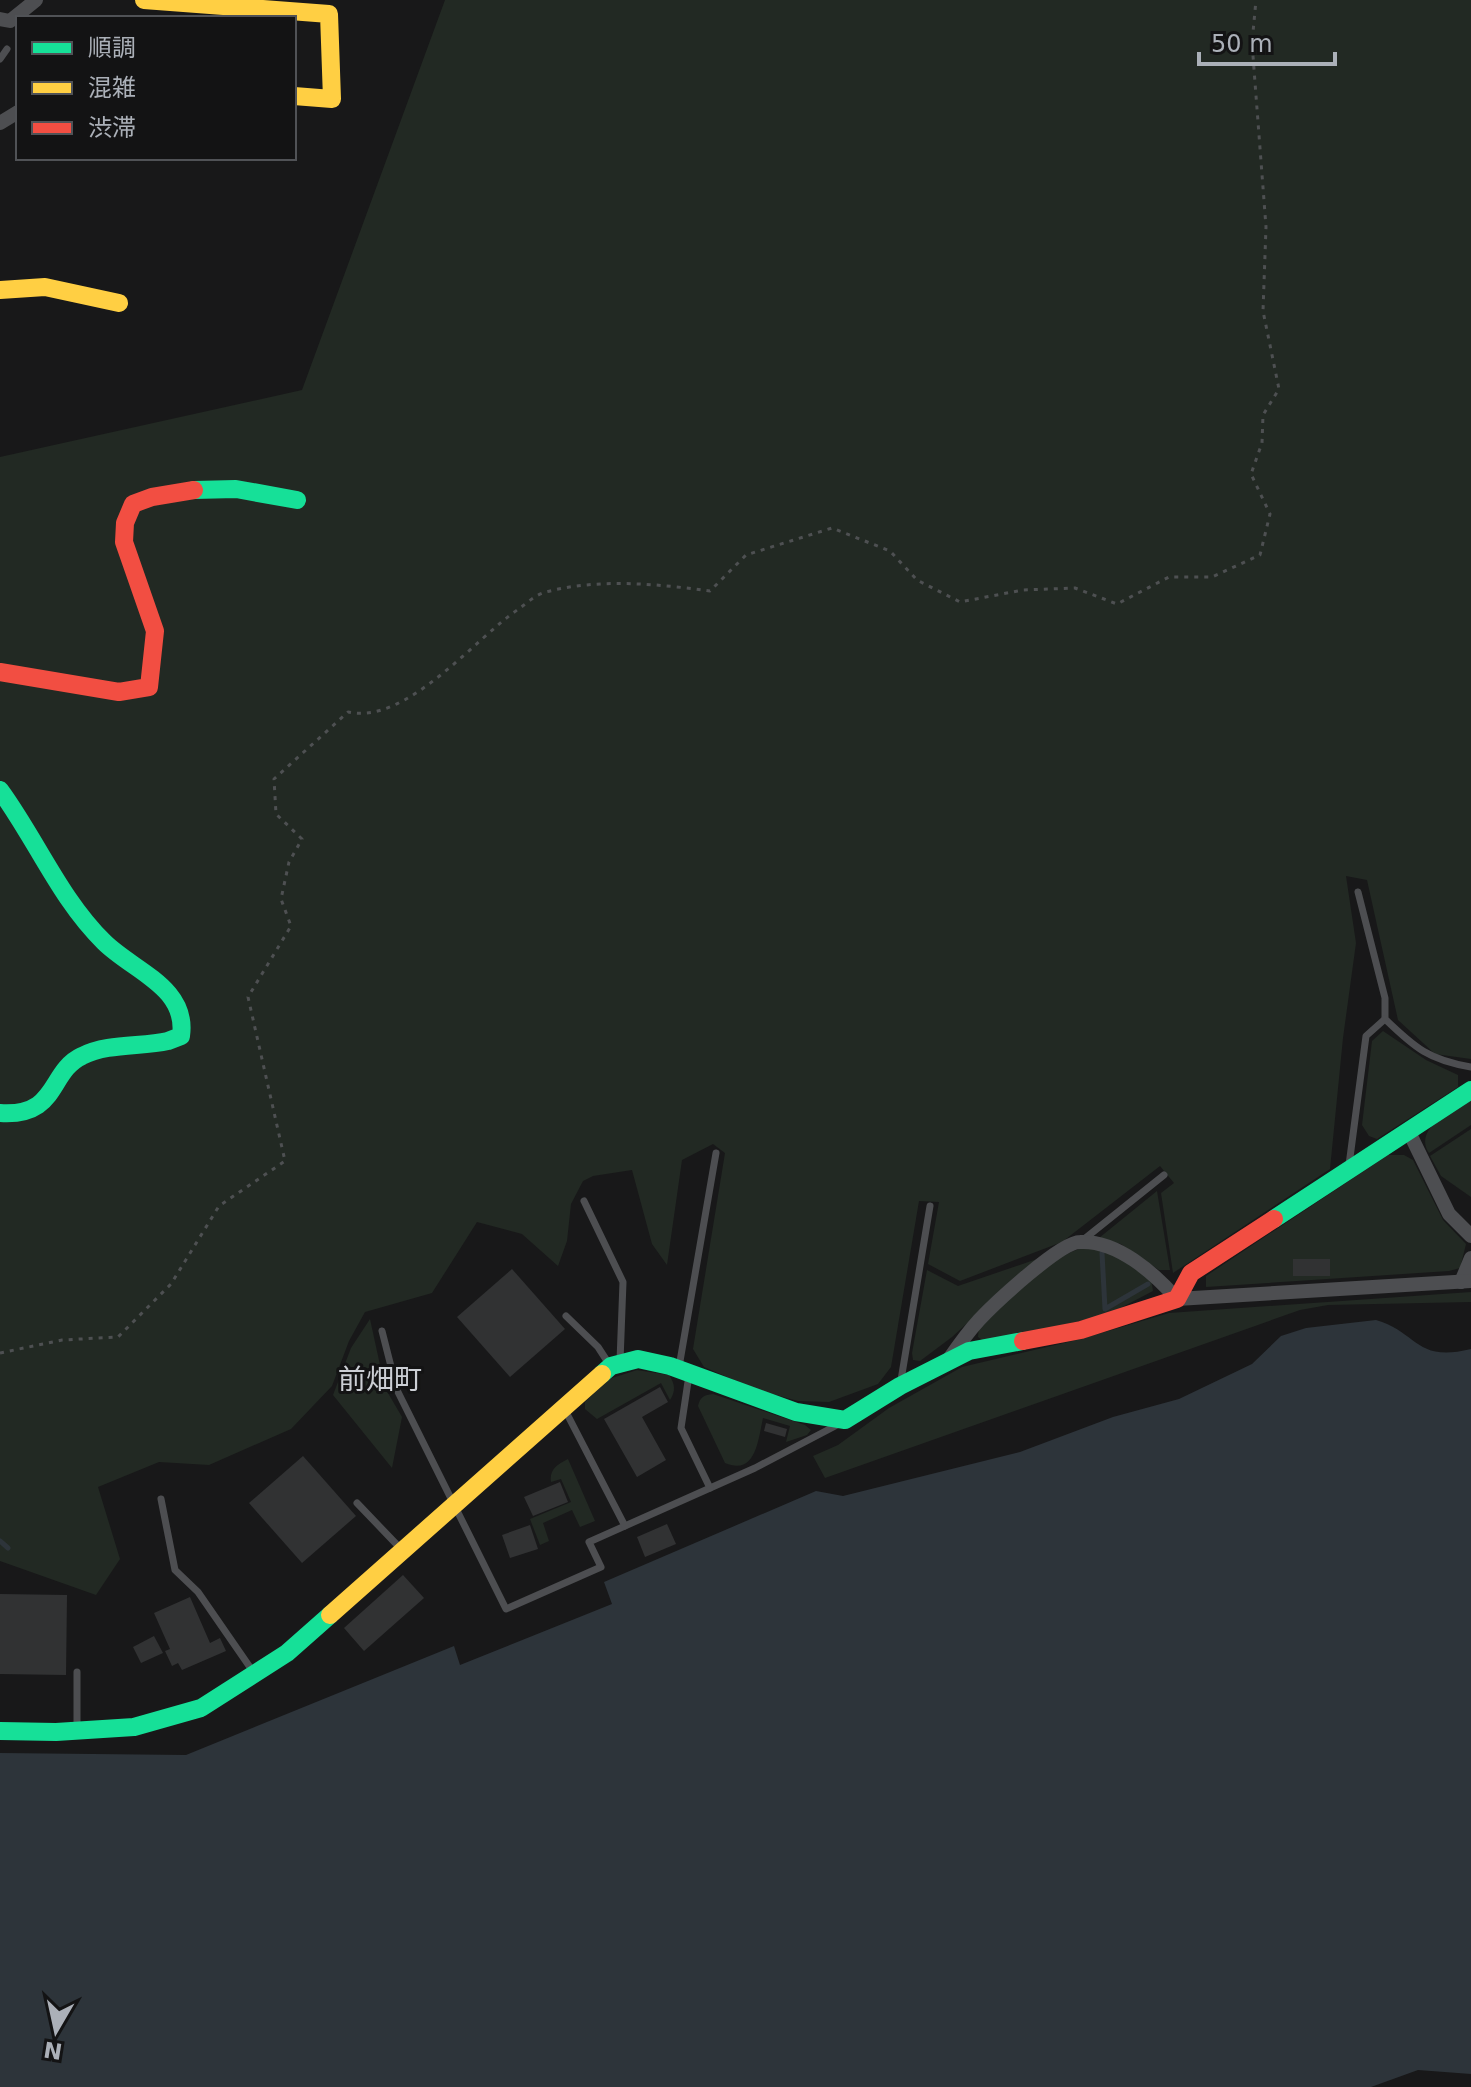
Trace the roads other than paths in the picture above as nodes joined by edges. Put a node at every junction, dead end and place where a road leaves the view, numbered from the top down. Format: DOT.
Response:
graph roads {
  1 [pos="36,0"];
  2 [pos="144,0"];
  3 [pos="16,16"];
  4 [pos="7,49"];
  5 [pos="0,59"];
  6 [pos="296,96"];
  7 [pos="0,290"];
  8 [pos="119,303"];
  9 [pos="297,500"];
  10 [pos="0,672"];
  11 [pos="0,790"];
  12 [pos="1358,892"];
  13 [pos="1385,1019"];
  14 [pos="1471,1067"];
  15 [pos="1471,1090"];
  16 [pos="0,1113"];
  17 [pos="1409,1132"];
  18 [pos="716,1153"];
  19 [pos="1348,1171"];
  20 [pos="1164,1175"];
  21 [pos="584,1201"];
  22 [pos="930,1206"];
  23 [pos="1471,1236"];
  24 [pos="1082,1241"];
  25 [pos="1471,1258"];
  26 [pos="1466,1282"];
  27 [pos="1177,1299"];
  28 [pos="566,1316"];
  29 [pos="382,1331"];
  30 [pos="946,1363"];
  31 [pos="616,1365"];
  32 [pos="684,1371"];
  33 [pos="900,1386"];
  34 [pos="564,1408"];
  35 [pos="845,1420"];
  36 [pos="710,1488"];
  37 [pos="161,1499"];
  38 [pos="357,1503"];
  39 [pos="453,1506"];
  40 [pos="625,1526"];
  41 [pos="403,1551"];
  42 [pos="77,1672"];
  43 [pos="255,1675"];
  44 [pos="0,1731"];
  45 [pos="77,1731"];
  1 -- 3 [label="street"];
  2 -- 6 [label="street"];
  4 -- 5 [label="lane"];
  7 -- 8 [label="street"];
  9 -- 10 [label="street"];
  11 -- 16 [label="street"];
  12 -- 13 [label="lane"];
  13 -- 14 [label="lane"];
  13 -- 19 [label="lane"];
  15 -- 17 [label="street"];
  17 -- 19 [label="street"];
  17 -- 23 [label="street"];
  18 -- 32 [label="lane"];
  19 -- 27 [label="street"];
  20 -- 24 [label="lane"];
  21 -- 31 [label="lane"];
  22 -- 33 [label="lane"];
  24 -- 27 [label="street"];
  24 -- 30 [label="street"];
  25 -- 26 [label="street"];
  26 -- 27 [label="street"];
  27 -- 30 [label="street"];
  28 -- 31 [label="lane"];
  29 -- 39 [label="lane"];
  30 -- 33 [label="street"];
  31 -- 32 [label="street"];
  31 -- 34 [label="street"];
  32 -- 35 [label="street"];
  32 -- 36 [label="lane"];
  33 -- 35 [label="street"];
  34 -- 39 [label="street"];
  34 -- 40 [label="lane"];
  35 -- 36 [label="lane"];
  36 -- 40 [label="lane"];
  37 -- 43 [label="lane"];
  38 -- 41 [label="lane"];
  39 -- 40 [label="lane"];
  39 -- 41 [label="street"];
  41 -- 43 [label="street"];
  42 -- 45 [label="lane"];
  43 -- 45 [label="street"];
  44 -- 45 [label="street"];
}
